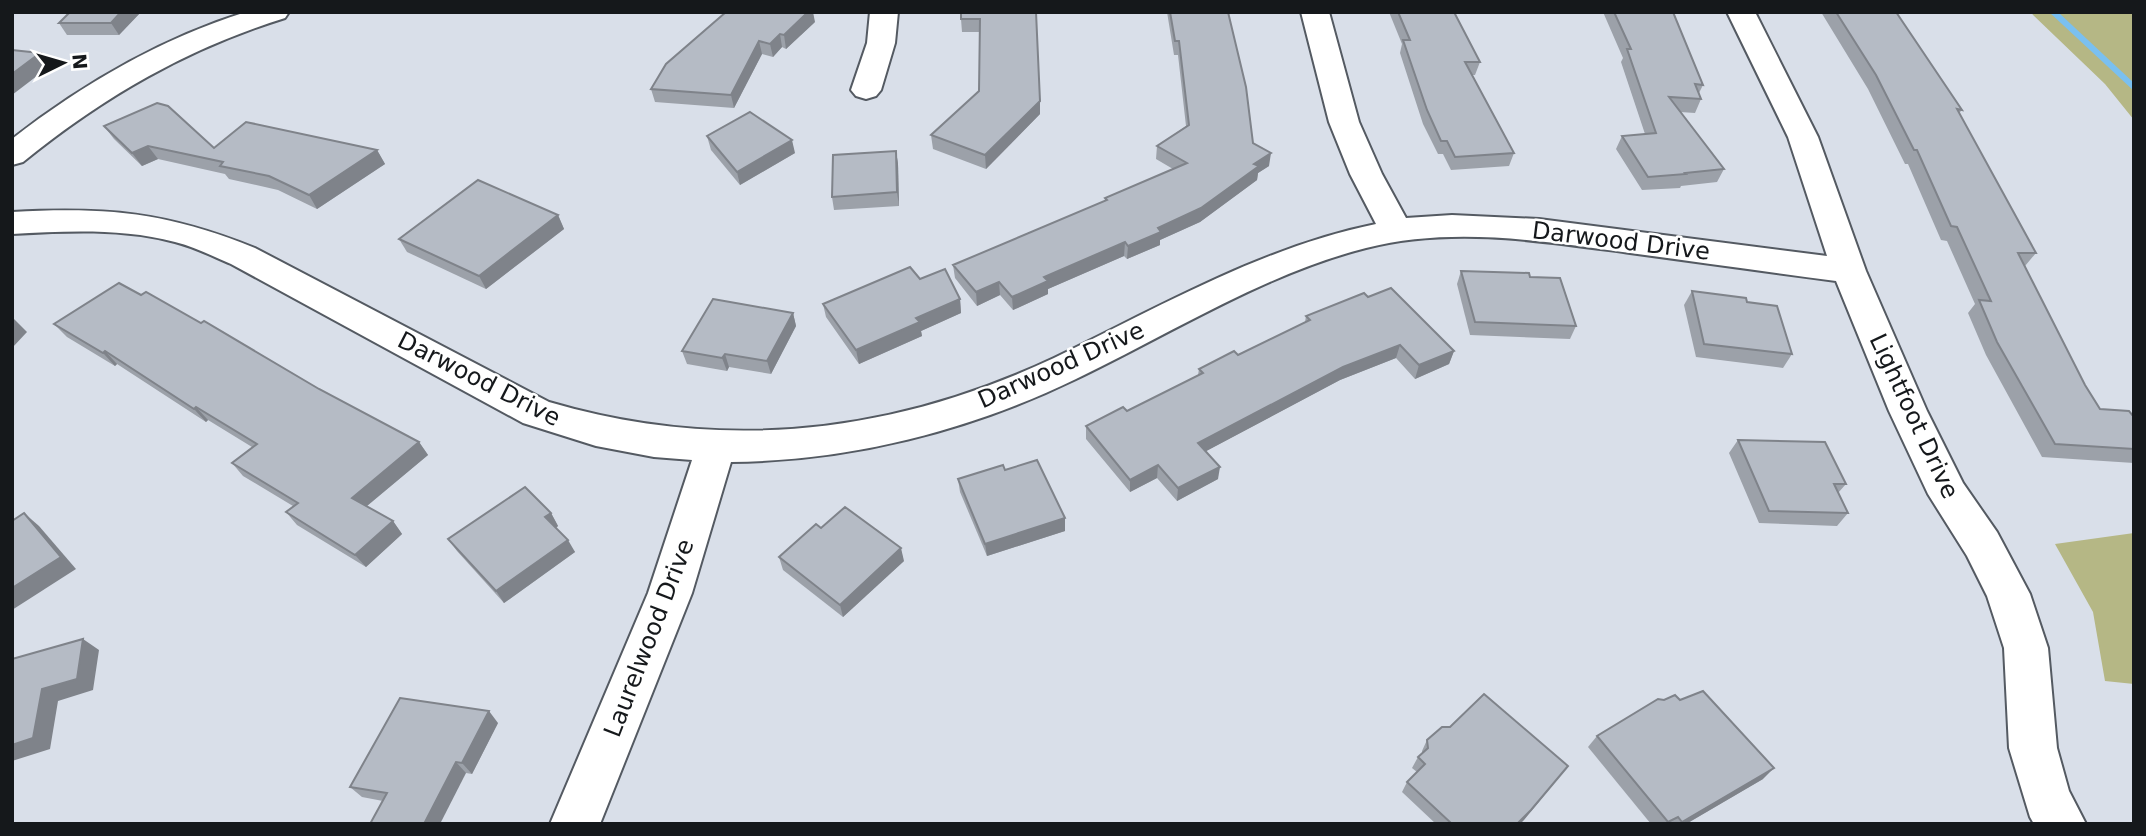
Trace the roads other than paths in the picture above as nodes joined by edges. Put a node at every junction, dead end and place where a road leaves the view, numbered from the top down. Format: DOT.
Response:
graph roads {
  1 [pos="884,12"];
  2 [pos="1315,12"];
  3 [pos="1741,12"];
  4 [pos="259,14"];
  5 [pos="866,90"];
  6 [pos="12,155"];
  7 [pos="12,223"];
  8 [pos="1396,230"];
  9 [pos="1849,271"];
  10 [pos="715,449"];
  11 [pos="575,824"];
  12 [pos="2061,824"];
  1 -- 5 [label="street"];
  2 -- 8 [label="street"];
  3 -- 9 [label="street, Lightfoot Drive"];
  4 -- 6 [label="street"];
  7 -- 10 [label="street, Darwood Drive"];
  8 -- 9 [label="street, Darwood Drive"];
  8 -- 10 [label="street, Darwood Drive"];
  9 -- 12 [label="street, Lightfoot Drive"];
  10 -- 11 [label="street, Laurelwood Drive"];
}
